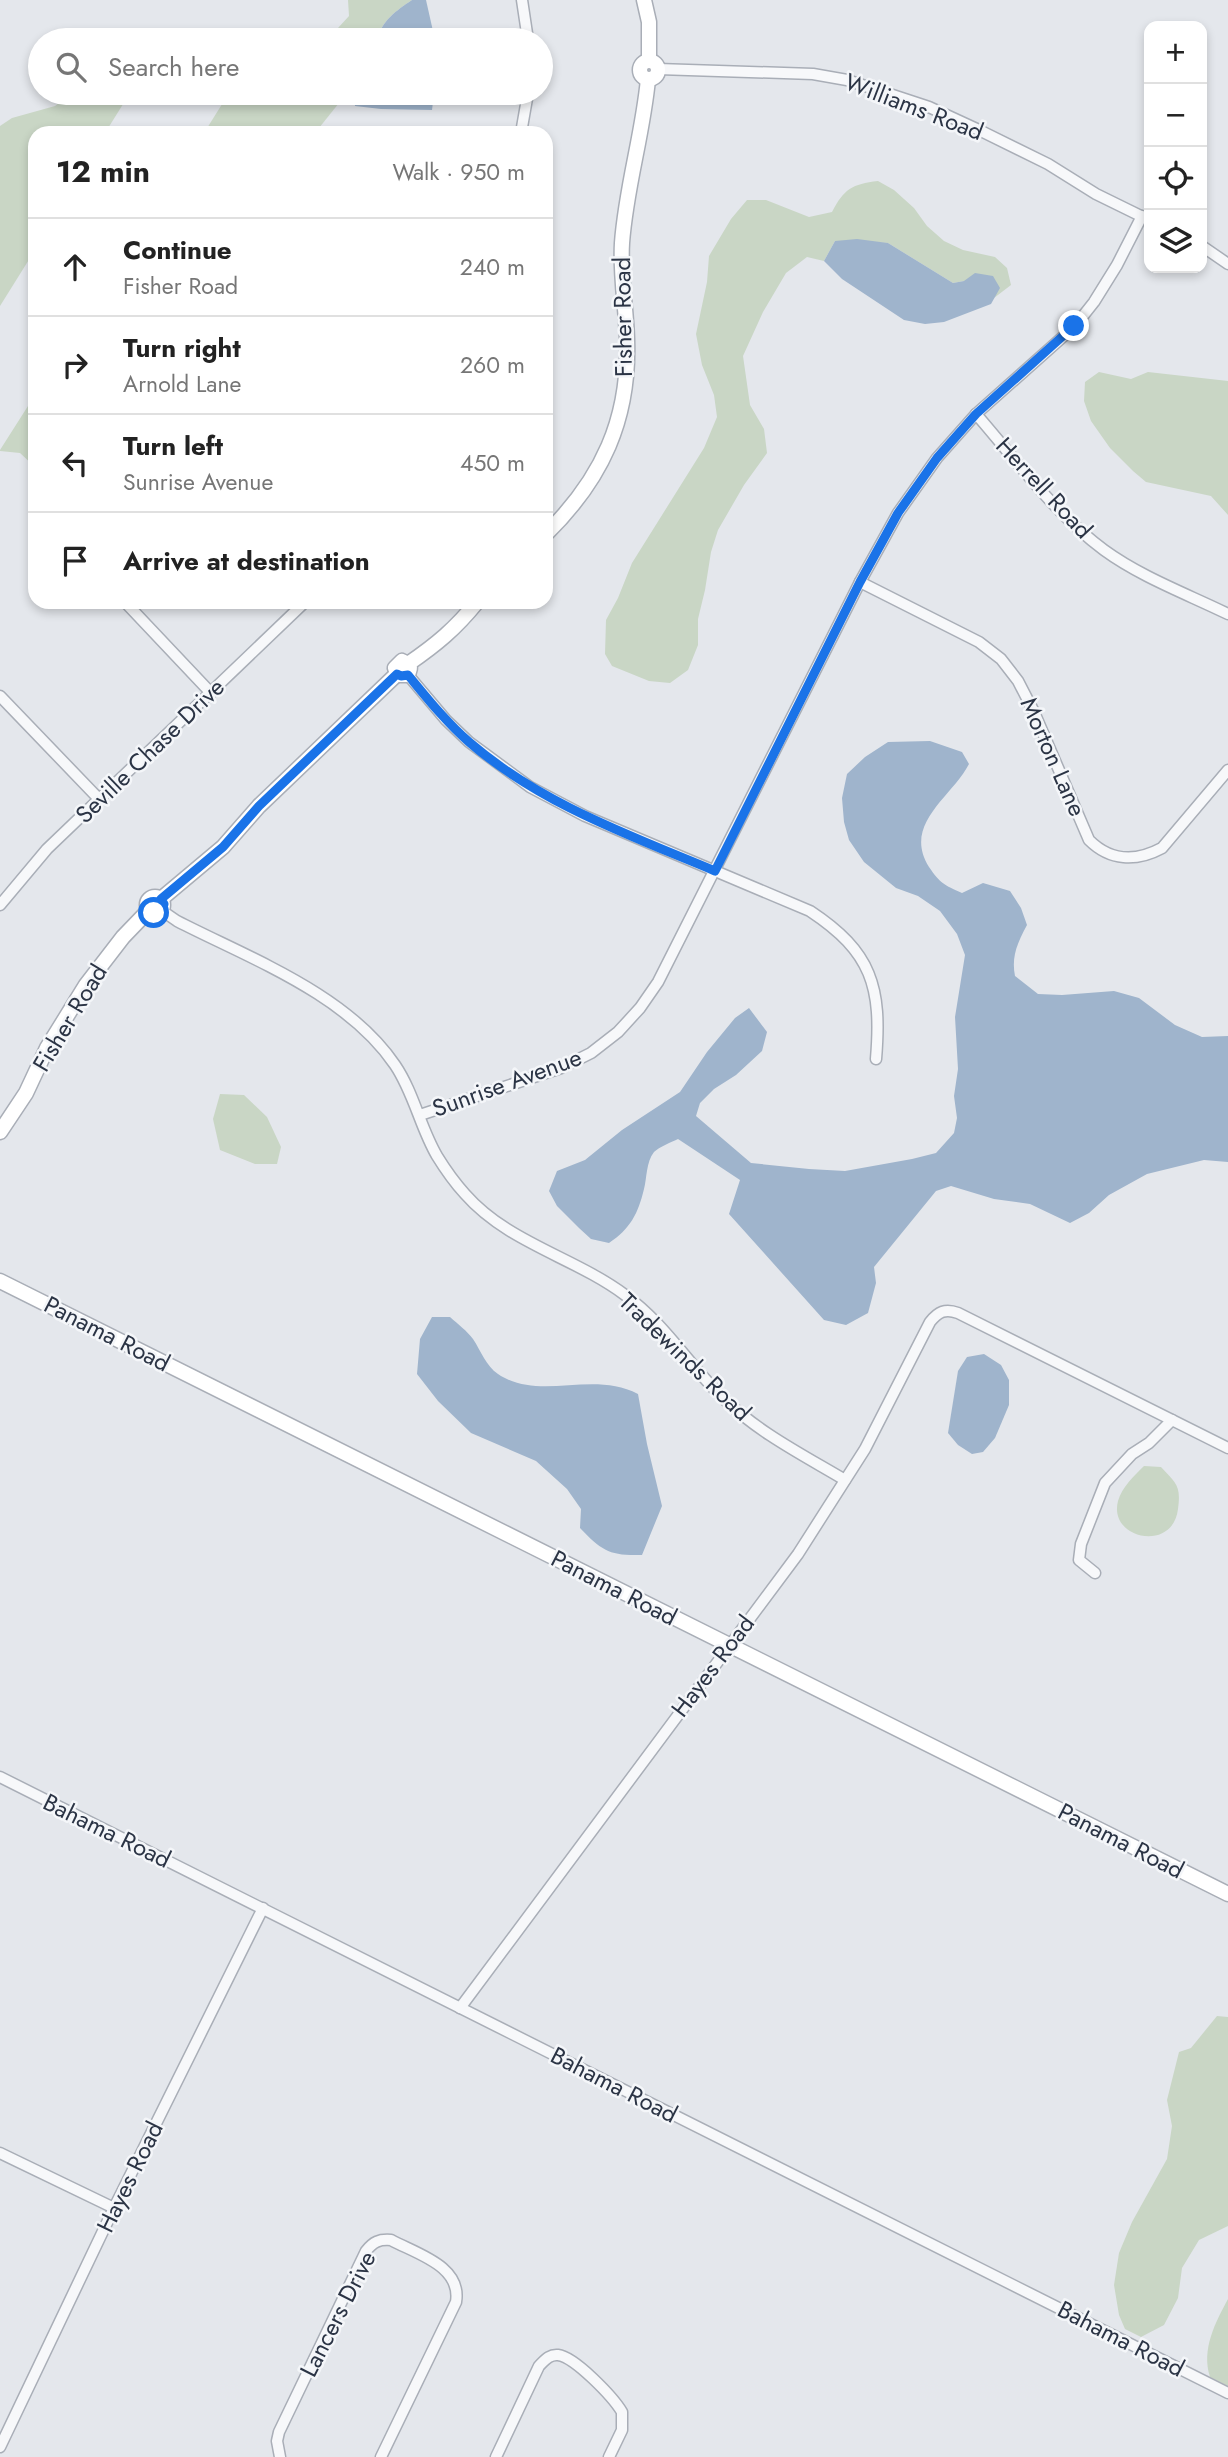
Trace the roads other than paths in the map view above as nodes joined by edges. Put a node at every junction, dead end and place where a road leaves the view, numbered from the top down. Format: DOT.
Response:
graph roads {
  1 [pos="522,0"];
  2 [pos="644,0"];
  3 [pos="526,28"];
  4 [pos="652,70"];
  5 [pos="526,105"];
  6 [pos="523,126"];
  7 [pos="1144,217"];
  8 [pos="1144,221"];
  9 [pos="1207,249"];
  10 [pos="1228,264"];
  11 [pos="976,414"];
  12 [pos="553,527"];
  13 [pos="860,582"];
  14 [pos="132,609"];
  15 [pos="298,609"];
  16 [pos="471,609"];
  17 [pos="1228,614"];
  18 [pos="404,671"];
  19 [pos="211,693"];
  20 [pos="0,696"];
  21 [pos="1228,770"];
  22 [pos="99,799"];
  23 [pos="715,871"];
  24 [pos="0,905"];
  25 [pos="157,907"];
  26 [pos="876,1059"];
  27 [pos="420,1115"];
  28 [pos="0,1132"];
  29 [pos="0,1280"];
  30 [pos="1172,1420"];
  31 [pos="1228,1448"];
  32 [pos="845,1480"];
  33 [pos="1096,1573"];
  34 [pos="728,1645"];
  35 [pos="0,1777"];
  36 [pos="1228,1894"];
  37 [pos="263,1908"];
  38 [pos="460,2008"];
  39 [pos="0,2153"];
  40 [pos="114,2208"];
  41 [pos="1228,2393"];
  42 [pos="0,2447"];
  43 [pos="280,2457"];
  44 [pos="381,2457"];
  45 [pos="496,2457"];
  46 [pos="609,2457"];
  1 -- 3 [label="street"];
  2 -- 4 [label="street, Fisher Road"];
  4 -- 7 [label="street, Williams Road"];
  4 -- 12 [label="street, Fisher Road"];
  5 -- 6 [label="street"];
  8 -- 11 [label="street, Sunrise Avenue"];
  9 -- 10 [label="street"];
  11 -- 13 [label="street, Sunrise Avenue"];
  11 -- 17 [label="street, Herrell Road"];
  13 -- 21 [label="street, Morton Lane"];
  13 -- 23 [label="street, Sunrise Avenue"];
  14 -- 19 [label="street"];
  15 -- 19 [label="street, Seville Chase Drive"];
  16 -- 18 [label="street, Fisher Road"];
  18 -- 23 [label="street"];
  18 -- 25 [label="street, Fisher Road"];
  19 -- 22 [label="street, Seville Chase Drive"];
  20 -- 22 [label="street"];
  22 -- 24 [label="street, Seville Chase Drive"];
  23 -- 26 [label="street"];
  23 -- 27 [label="street, Sunrise Avenue"];
  25 -- 27 [label="street, Tradewinds Road"];
  25 -- 28 [label="street, Fisher Road"];
  27 -- 32 [label="street, Tradewinds Road"];
  29 -- 34 [label="street, Panama Road"];
  30 -- 31 [label="street"];
  30 -- 32 [label="street, Hayes Road"];
  30 -- 33 [label="street"];
  32 -- 34 [label="street, Hayes Road"];
  34 -- 36 [label="street, Panama Road"];
  34 -- 38 [label="street, Hayes Road"];
  35 -- 37 [label="street, Bahama Road"];
  37 -- 38 [label="street, Bahama Road"];
  37 -- 40 [label="street, Hayes Road"];
  38 -- 41 [label="street, Bahama Road"];
  39 -- 40 [label="street"];
  40 -- 42 [label="street, Hayes Road"];
  43 -- 44 [label="street, Lancers Drive"];
  45 -- 46 [label="street"];
}
